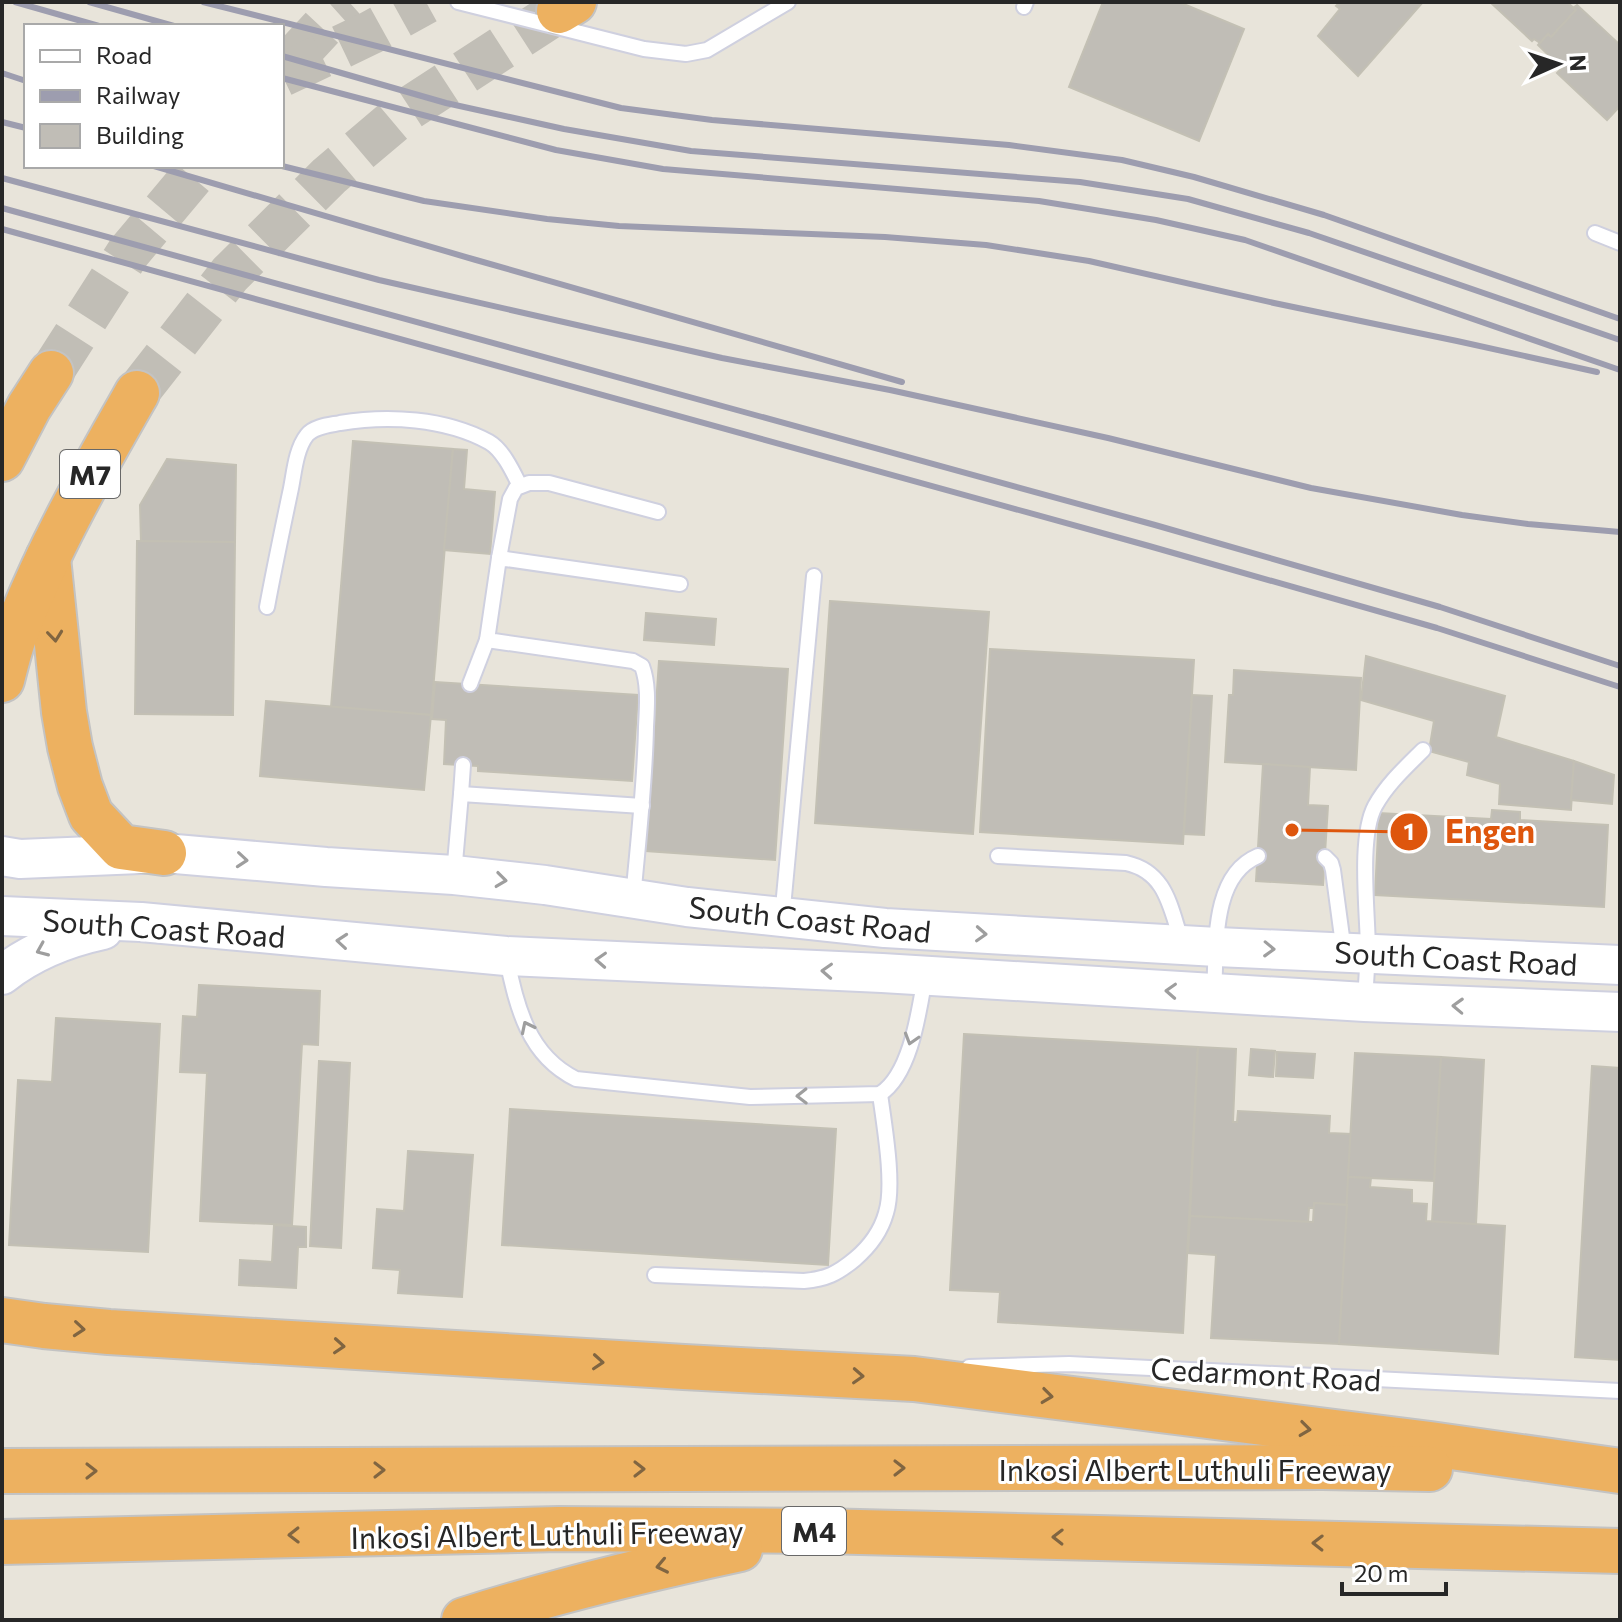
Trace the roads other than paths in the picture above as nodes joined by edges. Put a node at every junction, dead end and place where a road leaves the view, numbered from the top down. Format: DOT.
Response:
graph roads {
  1 [pos="458,2"];
  2 [pos="788,2"];
  3 [pos="1595,233"];
  4 [pos="1620,243"];
  5 [pos="137,393"];
  6 [pos="27,406"];
  7 [pos="2,459"];
  8 [pos="520,486"];
  9 [pos="658,512"];
  10 [pos="48,558"];
  11 [pos="499,558"];
  12 [pos="814,576"];
  13 [pos="680,584"];
  14 [pos="267,607"];
  15 [pos="487,640"];
  16 [pos="2,680"];
  17 [pos="470,684"];
  18 [pos="1423,750"];
  19 [pos="463,765"];
  20 [pos="461,794"];
  21 [pos="642,806"];
  22 [pos="164,853"];
  23 [pos="2,856"];
  24 [pos="998,856"];
  25 [pos="1258,856"];
  26 [pos="1325,857"];
  27 [pos="454,875"];
  28 [pos="633,899"];
  29 [pos="687,907"];
  30 [pos="2,916"];
  31 [pos="782,918"];
  32 [pos="141,922"];
  33 [pos="885,928"];
  34 [pos="1200,946"];
  35 [pos="1356,953"];
  36 [pos="506,956"];
  37 [pos="1514,960"];
  38 [pos="679,964"];
  39 [pos="1620,965"];
  40 [pos="882,973"];
  41 [pos="2,975"];
  42 [pos="925,977"];
  43 [pos="1214,993"];
  44 [pos="1365,1002"];
  45 [pos="1511,1008"];
  46 [pos="1620,1012"];
  47 [pos="880,1094"];
  48 [pos="655,1275"];
  49 [pos="2,1320"];
  50 [pos="914,1379"];
  51 [pos="1620,1391"];
  52 [pos="8,1471"];
  53 [pos="1620,1472"];
  54 [pos="820,1531"];
  55 [pos="4,1543"];
  56 [pos="1620,1551"];
  57 [pos="464,1620"];
  1 -- 2 [label="lane"];
  3 -- 4 [label="lane"];
  5 -- 10 [label="highway, M7"];
  6 -- 7 [label="highway"];
  8 -- 9 [label="lane"];
  8 -- 11 [label="lane"];
  8 -- 14 [label="lane"];
  10 -- 16 [label="highway, M7"];
  10 -- 22 [label="highway, one-way"];
  11 -- 13 [label="lane"];
  11 -- 15 [label="lane"];
  12 -- 31 [label="lane"];
  15 -- 17 [label="lane"];
  15 -- 21 [label="lane"];
  18 -- 35 [label="lane"];
  19 -- 20 [label="lane"];
  20 -- 21 [label="lane"];
  20 -- 27 [label="lane"];
  21 -- 28 [label="lane"];
  22 -- 23 [label="street, South Coast Road"];
  22 -- 27 [label="street, South Coast Road, one-way"];
  24 -- 34 [label="lane"];
  25 -- 34 [label="lane"];
  26 -- 35 [label="lane"];
  27 -- 28 [label="street, South Coast Road, one-way"];
  28 -- 29 [label="street, South Coast Road"];
  29 -- 31 [label="street, South Coast Road"];
  29 -- 38 [label="street"];
  30 -- 32 [label="street, South Coast Road"];
  31 -- 33 [label="street, South Coast Road"];
  36 -- 32 [label="street, South Coast Road, one-way"];
  32 -- 41 [label="street, one-way"];
  33 -- 34 [label="street, South Coast Road, one-way"];
  33 -- 40 [label="street"];
  34 -- 35 [label="street, South Coast Road, one-way"];
  34 -- 43 [label="lane"];
  35 -- 37 [label="street, South Coast Road"];
  35 -- 44 [label="lane"];
  38 -- 36 [label="street, South Coast Road, one-way"];
  47 -- 36 [label="lane, one-way"];
  37 -- 39 [label="street, South Coast Road"];
  37 -- 45 [label="street"];
  40 -- 38 [label="street, South Coast Road, one-way"];
  40 -- 42 [label="street, South Coast Road"];
  43 -- 42 [label="street, South Coast Road, one-way"];
  42 -- 47 [label="lane, one-way"];
  43 -- 44 [label="street, South Coast Road"];
  45 -- 44 [label="street, South Coast Road, one-way"];
  45 -- 46 [label="street, South Coast Road"];
  47 -- 48 [label="lane"];
  49 -- 50 [label="highway, one-way"];
  50 -- 51 [label="lane, Cedarmont Road"];
  50 -- 53 [label="highway, one-way"];
  52 -- 53 [label="highway, Inkosi Albert Luthuli Freeway / M4, one-way"];
  54 -- 55 [label="highway, Inkosi Albert Luthuli Freeway / M4, one-way"];
  56 -- 54 [label="highway, Inkosi Albert Luthuli Freeway / M4, one-way"];
  54 -- 57 [label="highway, one-way"];
}
